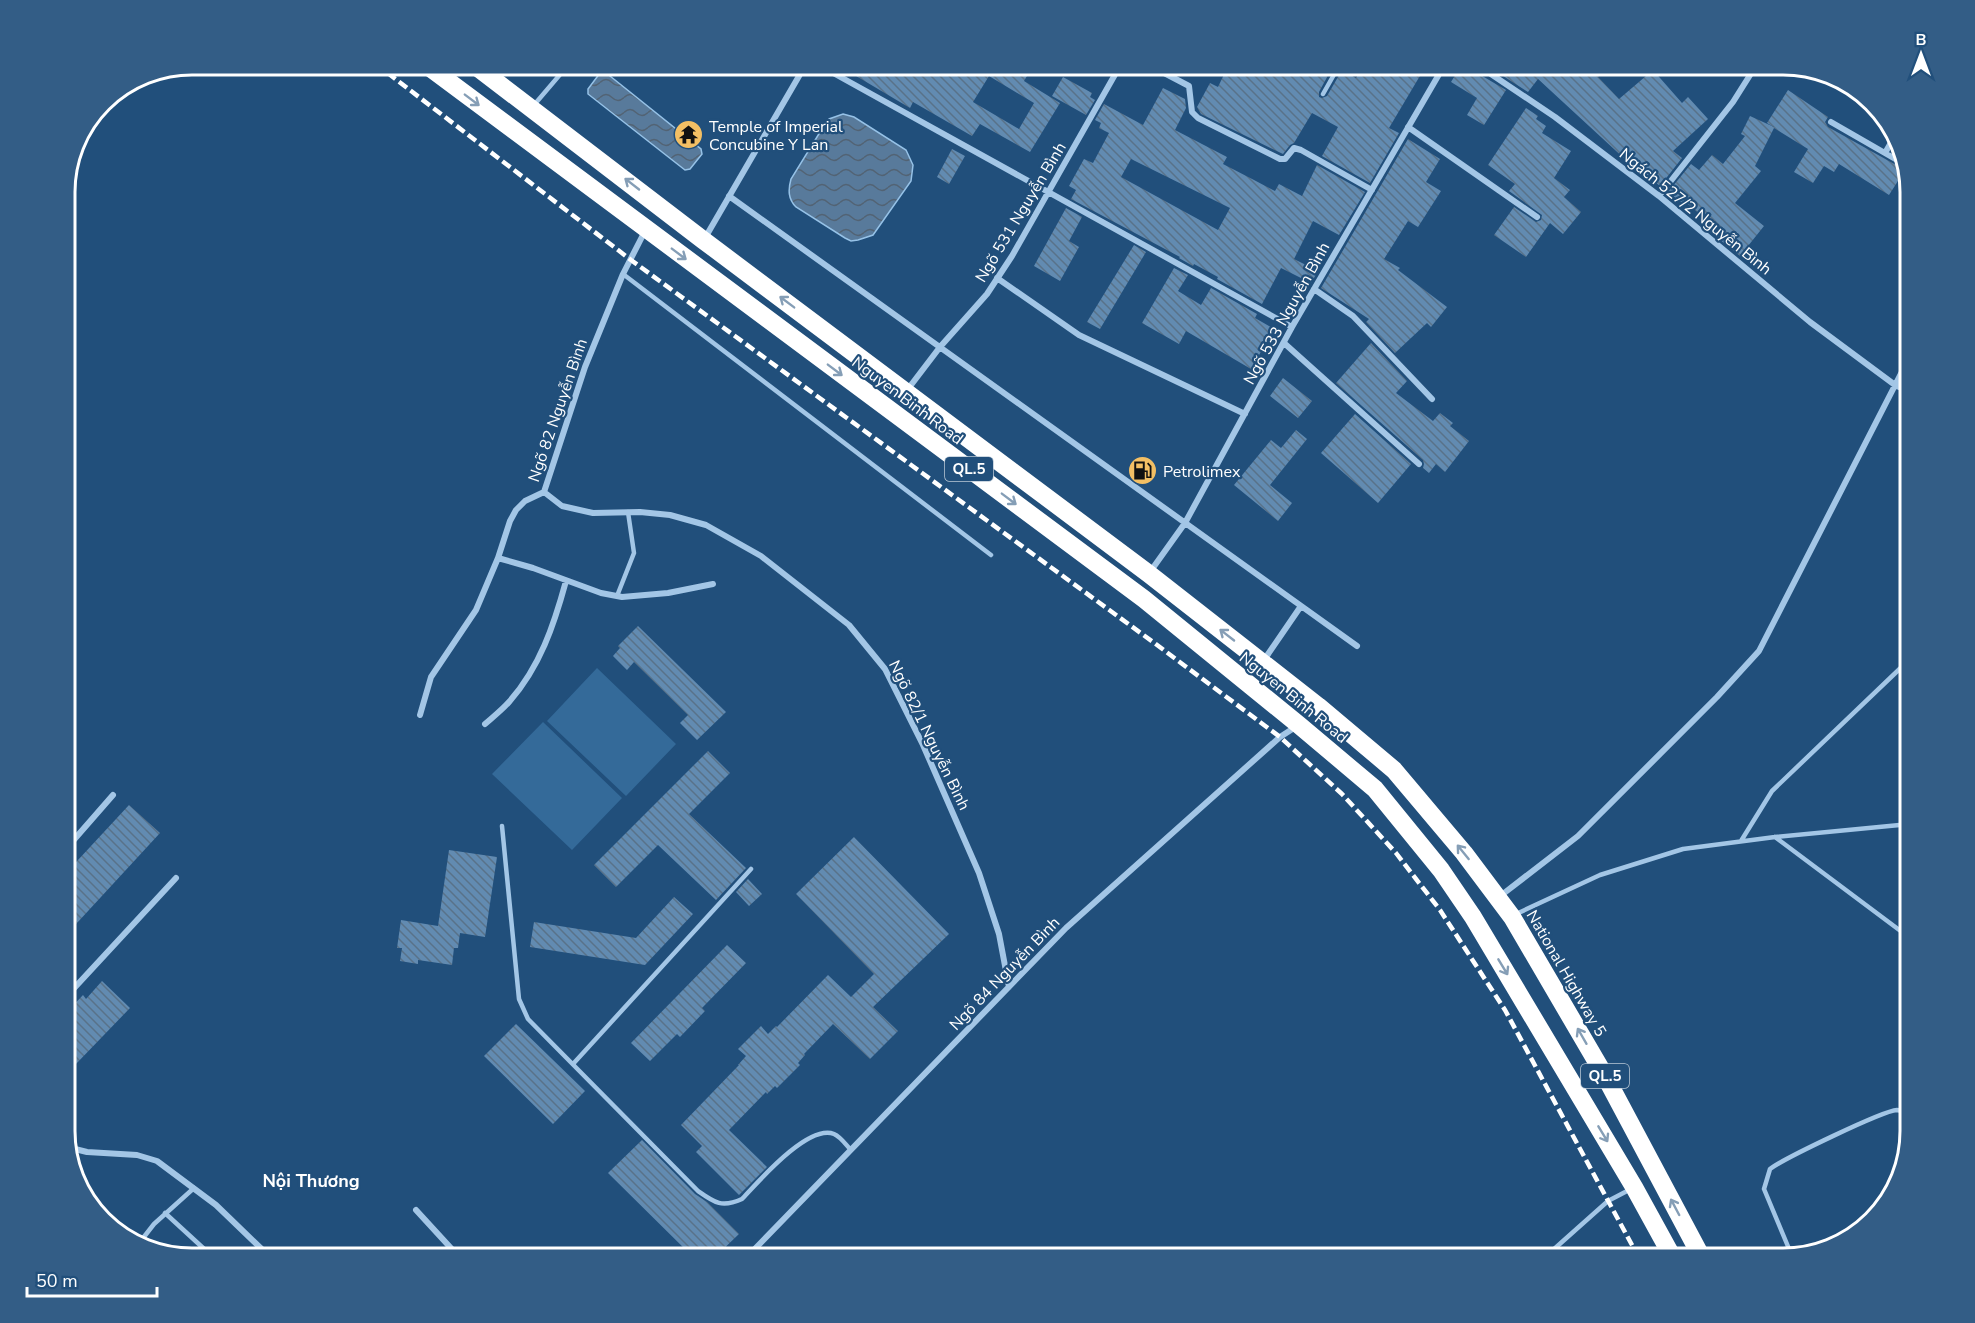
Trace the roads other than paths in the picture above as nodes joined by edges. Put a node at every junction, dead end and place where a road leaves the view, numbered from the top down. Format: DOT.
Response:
graph roads {
  1 [pos="440,75"];
  2 [pos="488,75"];
  3 [pos="560,75"];
  4 [pos="800,75"];
  5 [pos="837,75"];
  6 [pos="1115,75"];
  7 [pos="1167,75"];
  8 [pos="1334,75"];
  9 [pos="1439,75"];
  10 [pos="1492,75"];
  11 [pos="1750,75"];
  12 [pos="1323,94"];
  13 [pos="532,107"];
  14 [pos="1831,122"];
  15 [pos="1408,127"];
  16 [pos="1890,145"];
  17 [pos="1885,153"];
  18 [pos="1895,159"];
  19 [pos="1372,190"];
  20 [pos="1049,193"];
  21 [pos="729,196"];
  22 [pos="1659,196"];
  23 [pos="1537,217"];
  24 [pos="646,229"];
  25 [pos="704,240"];
  26 [pos="623,274"];
  27 [pos="997,278"];
  28 [pos="1314,289"];
  29 [pos="1292,327"];
  30 [pos="1284,343"];
  31 [pos="940,347"];
  32 [pos="1900,376"];
  33 [pos="1895,385"];
  34 [pos="1900,387"];
  35 [pos="906,392"];
  36 [pos="1432,399"];
  37 [pos="1245,414"];
  38 [pos="1419,464"];
  39 [pos="544,492"];
  40 [pos="628,512"];
  41 [pos="1185,523"];
  42 [pos="991,555"];
  43 [pos="498,558"];
  44 [pos="1149,573"];
  45 [pos="566,581"];
  46 [pos="713,584"];
  47 [pos="617,596"];
  48 [pos="1301,606"];
  49 [pos="1357,646"];
  50 [pos="1262,662"];
  51 [pos="1900,669"];
  52 [pos="420,715"];
  53 [pos="485,724"];
  54 [pos="1299,725"];
  55 [pos="113,795"];
  56 [pos="1900,825"];
  57 [pos="502,826"];
  58 [pos="1774,837"];
  59 [pos="75,839"];
  60 [pos="1741,841"];
  61 [pos="751,869"];
  62 [pos="176,878"];
  63 [pos="1498,898"];
  64 [pos="1512,917"];
  65 [pos="1900,930"];
  66 [pos="75,987"];
  67 [pos="1009,987"];
  68 [pos="573,1064"];
  69 [pos="1900,1111"];
  70 [pos="76,1149"];
  71 [pos="851,1150"];
  72 [pos="1634,1187"];
  73 [pos="194,1188"];
  74 [pos="416,1210"];
  75 [pos="165,1213"];
  76 [pos="144,1237"];
  77 [pos="757,1247"];
  78 [pos="203,1248"];
  79 [pos="261,1248"];
  80 [pos="451,1248"];
  81 [pos="1555,1248"];
  82 [pos="1668,1248"];
  83 [pos="1697,1248"];
  84 [pos="1789,1248"];
  1 -- 24 [label="highway, Nguyen Binh Road / QL.5, one-way"];
  2 -- 13 [label="highway, Nguyen Binh Road / QL.5"];
  3 -- 13 [label="lane"];
  4 -- 21 [label="street"];
  5 -- 20 [label="street"];
  6 -- 20 [label="street, Ngõ 531 Nguyễn Bình"];
  7 -- 19 [label="street"];
  8 -- 12 [label="lane"];
  9 -- 15 [label="street, Ngõ 533 Nguyễn Bình"];
  10 -- 22 [label="street, Ngách 527/2 Nguyễn Bình"];
  11 -- 22 [label="street"];
  25 -- 13 [label="highway, Nguyen Binh Road / QL.5, one-way"];
  14 -- 17 [label="street"];
  15 -- 19 [label="street, Ngõ 533 Nguyễn Bình"];
  15 -- 23 [label="street"];
  16 -- 17 [label="street"];
  17 -- 18 [label="street"];
  19 -- 28 [label="street, Ngõ 533 Nguyễn Bình"];
  20 -- 27 [label="street, Ngõ 531 Nguyễn Bình"];
  20 -- 29 [label="street"];
  21 -- 25 [label="street"];
  21 -- 31 [label="street"];
  22 -- 33 [label="street, Ngách 527/2 Nguyễn Bình"];
  24 -- 26 [label="street, Ngõ 82 Nguyễn Bình"];
  24 -- 54 [label="highway, Nguyen Binh Road / QL.5, one-way"];
  35 -- 25 [label="highway, Nguyen Binh Road / QL.5, one-way"];
  26 -- 39 [label="street, Ngõ 82 Nguyễn Bình"];
  26 -- 42 [label="lane"];
  27 -- 31 [label="street, Ngõ 531 Nguyễn Bình"];
  27 -- 37 [label="street"];
  28 -- 29 [label="street, Ngõ 533 Nguyễn Bình"];
  28 -- 36 [label="street"];
  29 -- 30 [label="street, Ngõ 533 Nguyễn Bình"];
  30 -- 37 [label="street, Ngõ 533 Nguyễn Bình"];
  30 -- 38 [label="street"];
  31 -- 35 [label="street, Ngõ 531 Nguyễn Bình"];
  31 -- 41 [label="street"];
  32 -- 33 [label="street"];
  33 -- 34 [label="street, Ngách 527/2 Nguyễn Bình"];
  33 -- 63 [label="street"];
  35 -- 44 [label="highway, Nguyen Binh Road / QL.5"];
  37 -- 41 [label="street, Ngõ 533 Nguyễn Bình"];
  39 -- 40 [label="street, Ngõ 82/1 Nguyễn Bình"];
  39 -- 43 [label="street, Ngõ 82 Nguyễn Bình"];
  40 -- 47 [label="lane"];
  40 -- 67 [label="street, Ngõ 82/1 Nguyễn Bình"];
  41 -- 44 [label="street, Ngõ 533 Nguyễn Bình"];
  41 -- 48 [label="street"];
  43 -- 45 [label="street"];
  43 -- 52 [label="street, Ngõ 82 Nguyễn Bình"];
  50 -- 44 [label="highway, Nguyen Binh Road / QL.5, one-way"];
  45 -- 47 [label="street"];
  45 -- 53 [label="street"];
  46 -- 47 [label="street"];
  48 -- 49 [label="street"];
  48 -- 50 [label="street"];
  63 -- 50 [label="highway, Nguyen Binh Road / QL.5, one-way"];
  51 -- 60 [label="lane"];
  54 -- 67 [label="street, Ngõ 84 Nguyễn Bình"];
  54 -- 72 [label="highway, Nguyen Binh Road / QL.5, one-way"];
  55 -- 59 [label="street"];
  56 -- 58 [label="lane"];
  57 -- 68 [label="lane"];
  58 -- 60 [label="lane"];
  58 -- 65 [label="lane"];
  60 -- 64 [label="lane"];
  61 -- 68 [label="lane"];
  62 -- 66 [label="street"];
  63 -- 64 [label="highway, National Highway 5 / QL.5"];
  83 -- 64 [label="highway, National Highway 5 / QL.5, one-way"];
  67 -- 71 [label="street, Ngõ 84 Nguyễn Bình"];
  68 -- 71 [label="lane"];
  69 -- 84 [label="lane"];
  70 -- 73 [label="street"];
  71 -- 77 [label="street, Ngõ 84 Nguyễn Bình"];
  72 -- 81 [label="lane"];
  72 -- 82 [label="highway, QL.5"];
  73 -- 75 [label="lane"];
  73 -- 79 [label="street"];
  74 -- 80 [label="street"];
  75 -- 76 [label="lane"];
  75 -- 78 [label="lane"];
}
